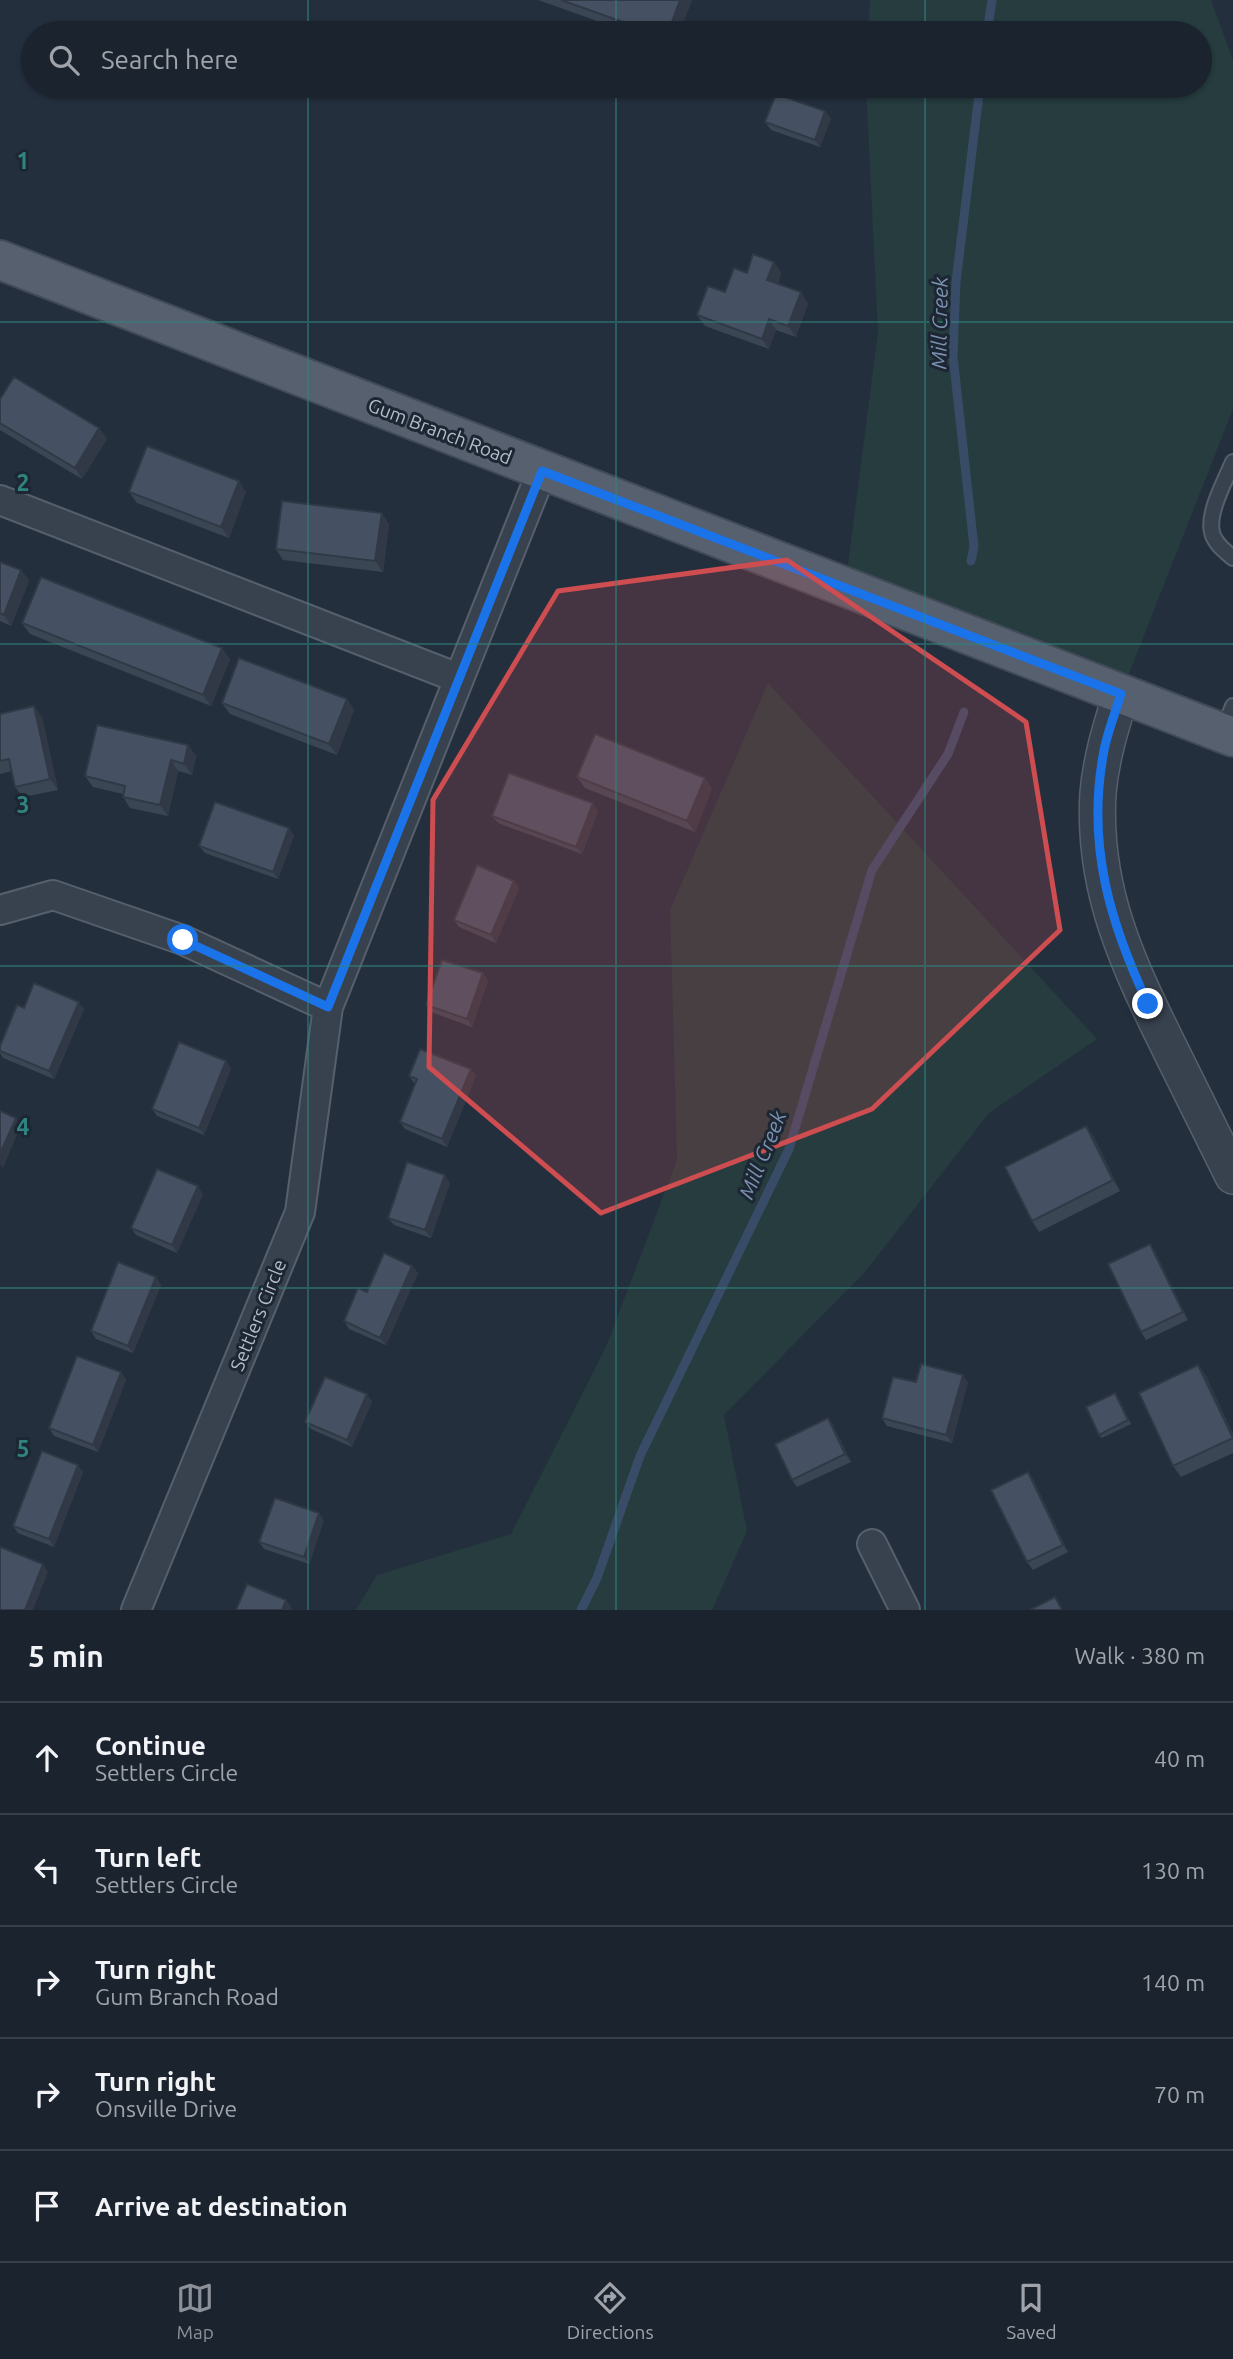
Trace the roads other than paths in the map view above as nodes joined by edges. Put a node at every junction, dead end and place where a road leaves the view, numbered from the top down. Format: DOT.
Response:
graph roads {
  1 [pos="0,260"];
  2 [pos="1233,461"];
  3 [pos="542,471"];
  4 [pos="0,500"];
  5 [pos="1233,558"];
  6 [pos="458,678"];
  7 [pos="1121,694"];
  8 [pos="1229,725"];
  9 [pos="0,910"];
  10 [pos="328,1007"];
  11 [pos="1233,1176"];
  12 [pos="872,1544"];
  13 [pos="136,1610"];
  14 [pos="905,1610"];
  1 -- 3 [label="main road, Gum Branch Road"];
  2 -- 5 [label="lane"];
  3 -- 6 [label="street, Settlers Circle"];
  3 -- 7 [label="main road, Gum Branch Road"];
  4 -- 6 [label="street"];
  6 -- 10 [label="street, Settlers Circle"];
  7 -- 8 [label="main road, Gum Branch Road"];
  7 -- 11 [label="street"];
  9 -- 10 [label="street"];
  10 -- 13 [label="street, Settlers Circle"];
  12 -- 14 [label="street"];
}
